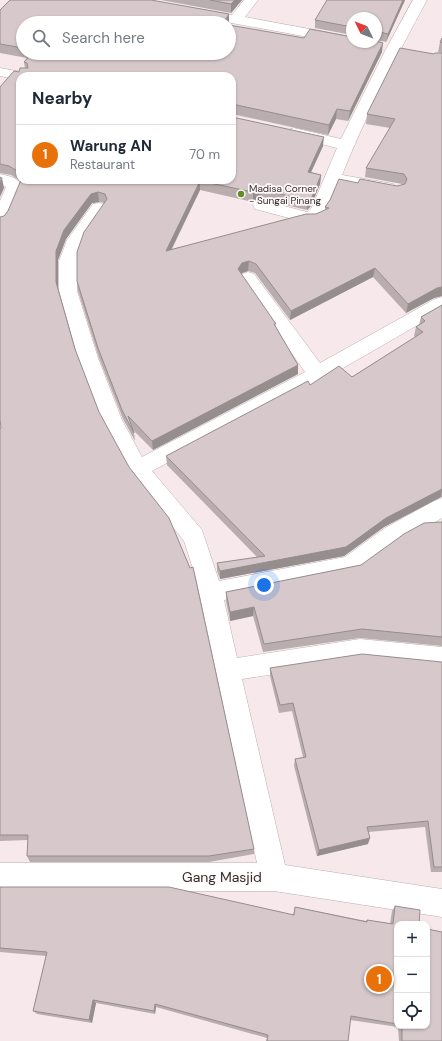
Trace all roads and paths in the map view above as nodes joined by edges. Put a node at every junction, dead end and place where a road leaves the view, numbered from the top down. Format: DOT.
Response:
graph roads {
  1 [pos="251,0"];
  2 [pos="420,0"];
  3 [pos="183,10"];
  4 [pos="215,16"];
  5 [pos="236,20"];
  6 [pos="346,40"];
  7 [pos="0,72"];
  8 [pos="16,75"];
  9 [pos="278,130"];
  10 [pos="346,145"];
  11 [pos="333,178"];
  12 [pos="0,180"];
  13 [pos="396,189"];
  14 [pos="261,205"];
  15 [pos="99,208"];
  16 [pos="0,220"];
  17 [pos="248,278"];
  18 [pos="442,303"];
  19 [pos="317,374"];
  20 [pos="138,469"];
  21 [pos="442,507"];
  22 [pos="210,593"];
  23 [pos="442,658"];
  24 [pos="228,670"];
  25 [pos="0,877"];
  26 [pos="274,877"];
  27 [pos="442,903"];
  1 -- 5 [label="street"];
  2 -- 10 [label="street"];
  3 -- 4 [label="street"];
  5 -- 6 [label="street"];
  7 -- 8 [label="street"];
  9 -- 10 [label="street"];
  10 -- 11 [label="street"];
  11 -- 13 [label="street"];
  11 -- 14 [label="street"];
  12 -- 16 [label="street"];
  15 -- 20 [label="street"];
  17 -- 19 [label="street"];
  18 -- 19 [label="street"];
  19 -- 20 [label="street"];
  20 -- 22 [label="street"];
  21 -- 22 [label="street"];
  22 -- 24 [label="street"];
  23 -- 24 [label="street"];
  24 -- 26 [label="street"];
  25 -- 26 [label="street, Gang Masjid"];
  26 -- 27 [label="street, Gang Masjid"];
}
